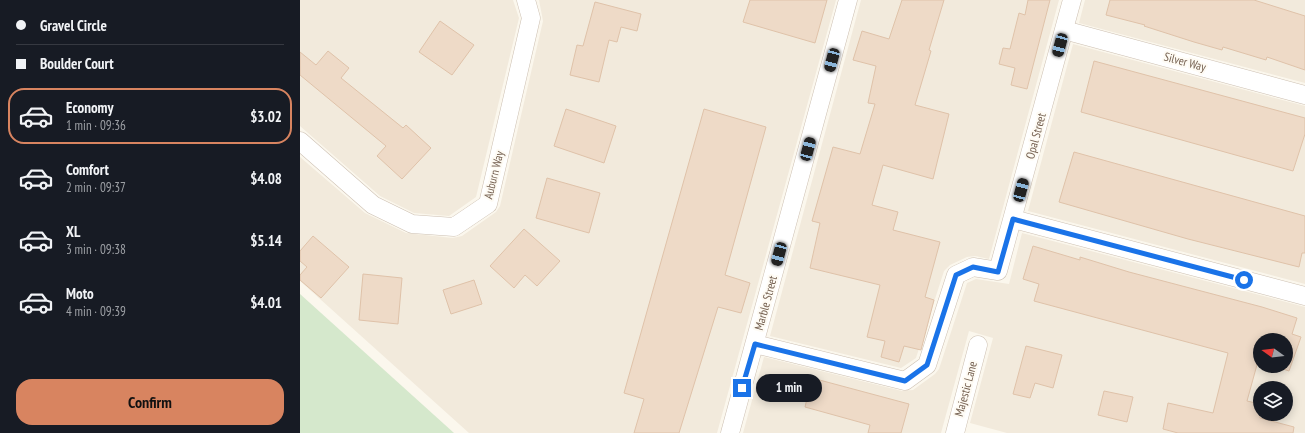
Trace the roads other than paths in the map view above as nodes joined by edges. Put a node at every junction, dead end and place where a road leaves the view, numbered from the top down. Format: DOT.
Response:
graph roads {
  1 [pos="526,0"];
  2 [pos="848,0"];
  3 [pos="1072,0"];
  4 [pos="1064,30"];
  5 [pos="1305,95"];
  6 [pos="300,141"];
  7 [pos="1013,219"];
  8 [pos="998,272"];
  9 [pos="1305,296"];
  10 [pos="755,344"];
  11 [pos="978,345"];
  12 [pos="959,432"];
  13 [pos="730,433"];
  1 -- 6 [label="street, Auburn Way"];
  2 -- 10 [label="street, Marble Street"];
  3 -- 4 [label="street, Opal Street"];
  4 -- 5 [label="street, Silver Way"];
  4 -- 7 [label="street, Opal Street"];
  7 -- 8 [label="street, Opal Street"];
  7 -- 9 [label="street"];
  8 -- 10 [label="street, Marble Street"];
  10 -- 13 [label="street"];
  11 -- 12 [label="street, Majestic Lane"];
}
